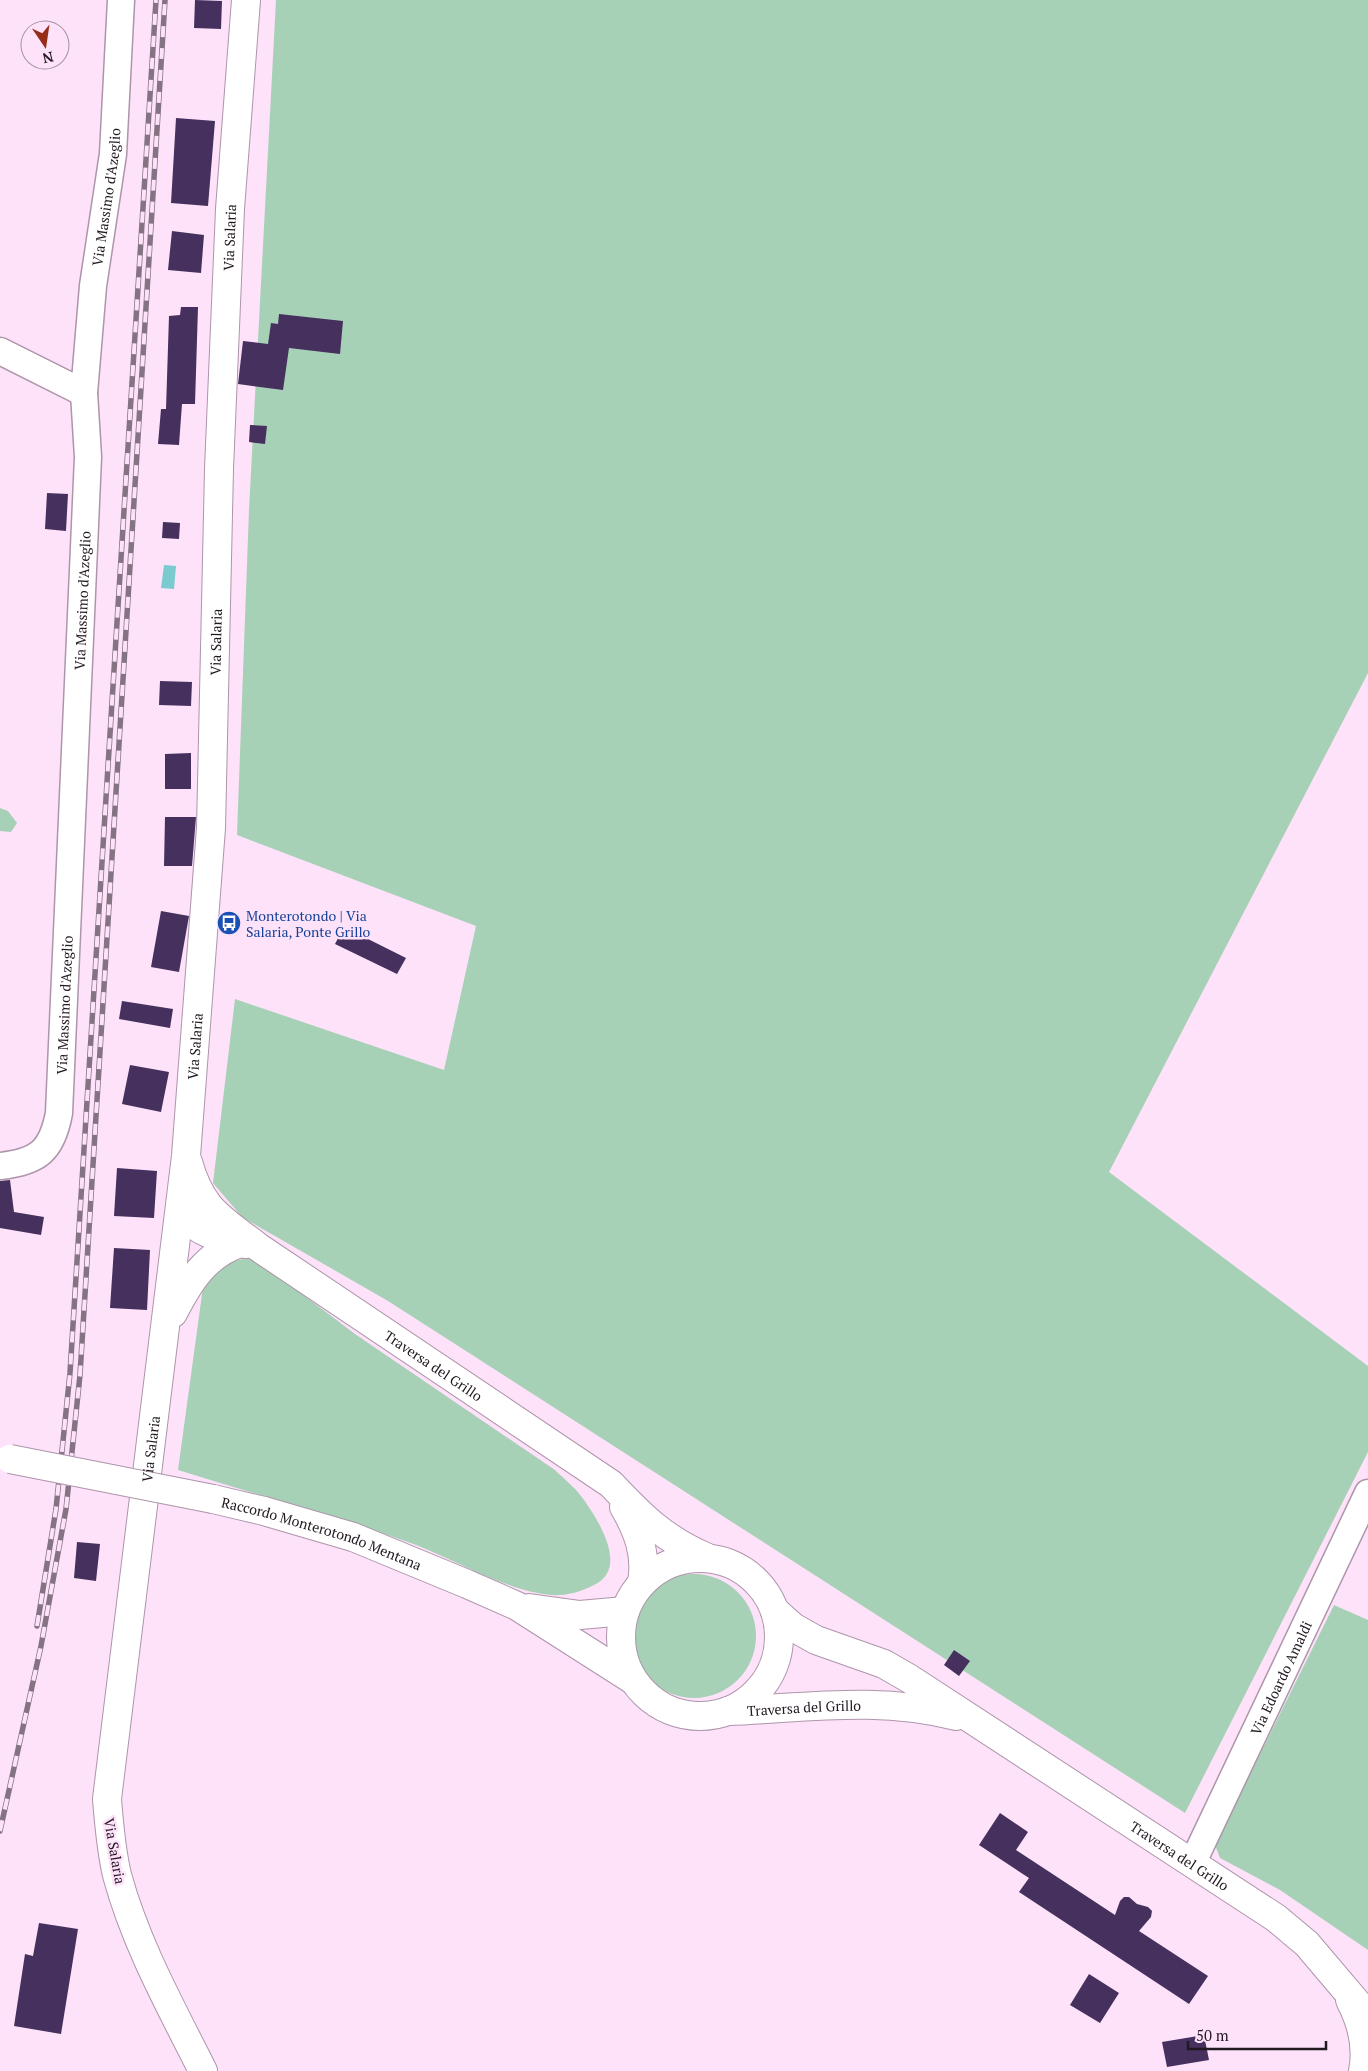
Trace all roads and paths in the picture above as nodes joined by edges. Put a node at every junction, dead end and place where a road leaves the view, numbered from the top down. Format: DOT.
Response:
graph roads {
  1 [pos="120,0"];
  2 [pos="246,0"];
  3 [pos="0,352"];
  4 [pos="84,393"];
  5 [pos="186,1156"];
  6 [pos="0,1166"];
  7 [pos="208,1208"];
  8 [pos="180,1212"];
  9 [pos="249,1245"];
  10 [pos="166,1326"];
  11 [pos="3,1459"];
  12 [pos="611,1484"];
  13 [pos="1368,1492"];
  14 [pos="708,1558"];
  15 [pos="642,1582"];
  16 [pos="517,1606"];
  17 [pos="624,1611"];
  18 [pos="775,1611"];
  19 [pos="633,1680"];
  20 [pos="728,1711"];
  21 [pos="970,1719"];
  22 [pos="1192,1862"];
  23 [pos="1345,1990"];
  24 [pos="1368,2016"];
  25 [pos="203,2071"];
  26 [pos="1362,2071"];
  1 -- 4 [label="street, Via Massimo d'Azeglio"];
  2 -- 5 [label="main road, Via Salaria"];
  3 -- 4 [label="street"];
  4 -- 6 [label="street, Via Massimo d'Azeglio"];
  5 -- 7 [label="main road"];
  5 -- 8 [label="main road, Via Salaria"];
  7 -- 8 [label="main road"];
  7 -- 9 [label="main road"];
  8 -- 9 [label="main road"];
  8 -- 10 [label="main road, Via Salaria"];
  9 -- 10 [label="main road"];
  9 -- 12 [label="main road, Traversa del Grillo"];
  10 -- 25 [label="main road, Via Salaria"];
  11 -- 16 [label="main road, Raccordo Monterotondo Mentana, bridge"];
  12 -- 14 [label="main road, Traversa del Grillo"];
  12 -- 15 [label="main road, Traversa del Grillo"];
  13 -- 22 [label="street, Via Edoardo Amaldi"];
  14 -- 15 [label="main road"];
  14 -- 18 [label="main road"];
  15 -- 17 [label="main road"];
  16 -- 17 [label="main road, Raccordo Monterotondo Mentana"];
  16 -- 19 [label="main road, Raccordo Monterotondo Mentana"];
  17 -- 19 [label="main road"];
  18 -- 20 [label="main road"];
  18 -- 21 [label="main road, Traversa del Grillo"];
  19 -- 20 [label="main road"];
  20 -- 21 [label="main road, Traversa del Grillo"];
  21 -- 22 [label="main road, Traversa del Grillo"];
  22 -- 23 [label="main road, Traversa del Grillo"];
  23 -- 24 [label="main road, Traversa del Grillo"];
  23 -- 26 [label="main road"];
}
